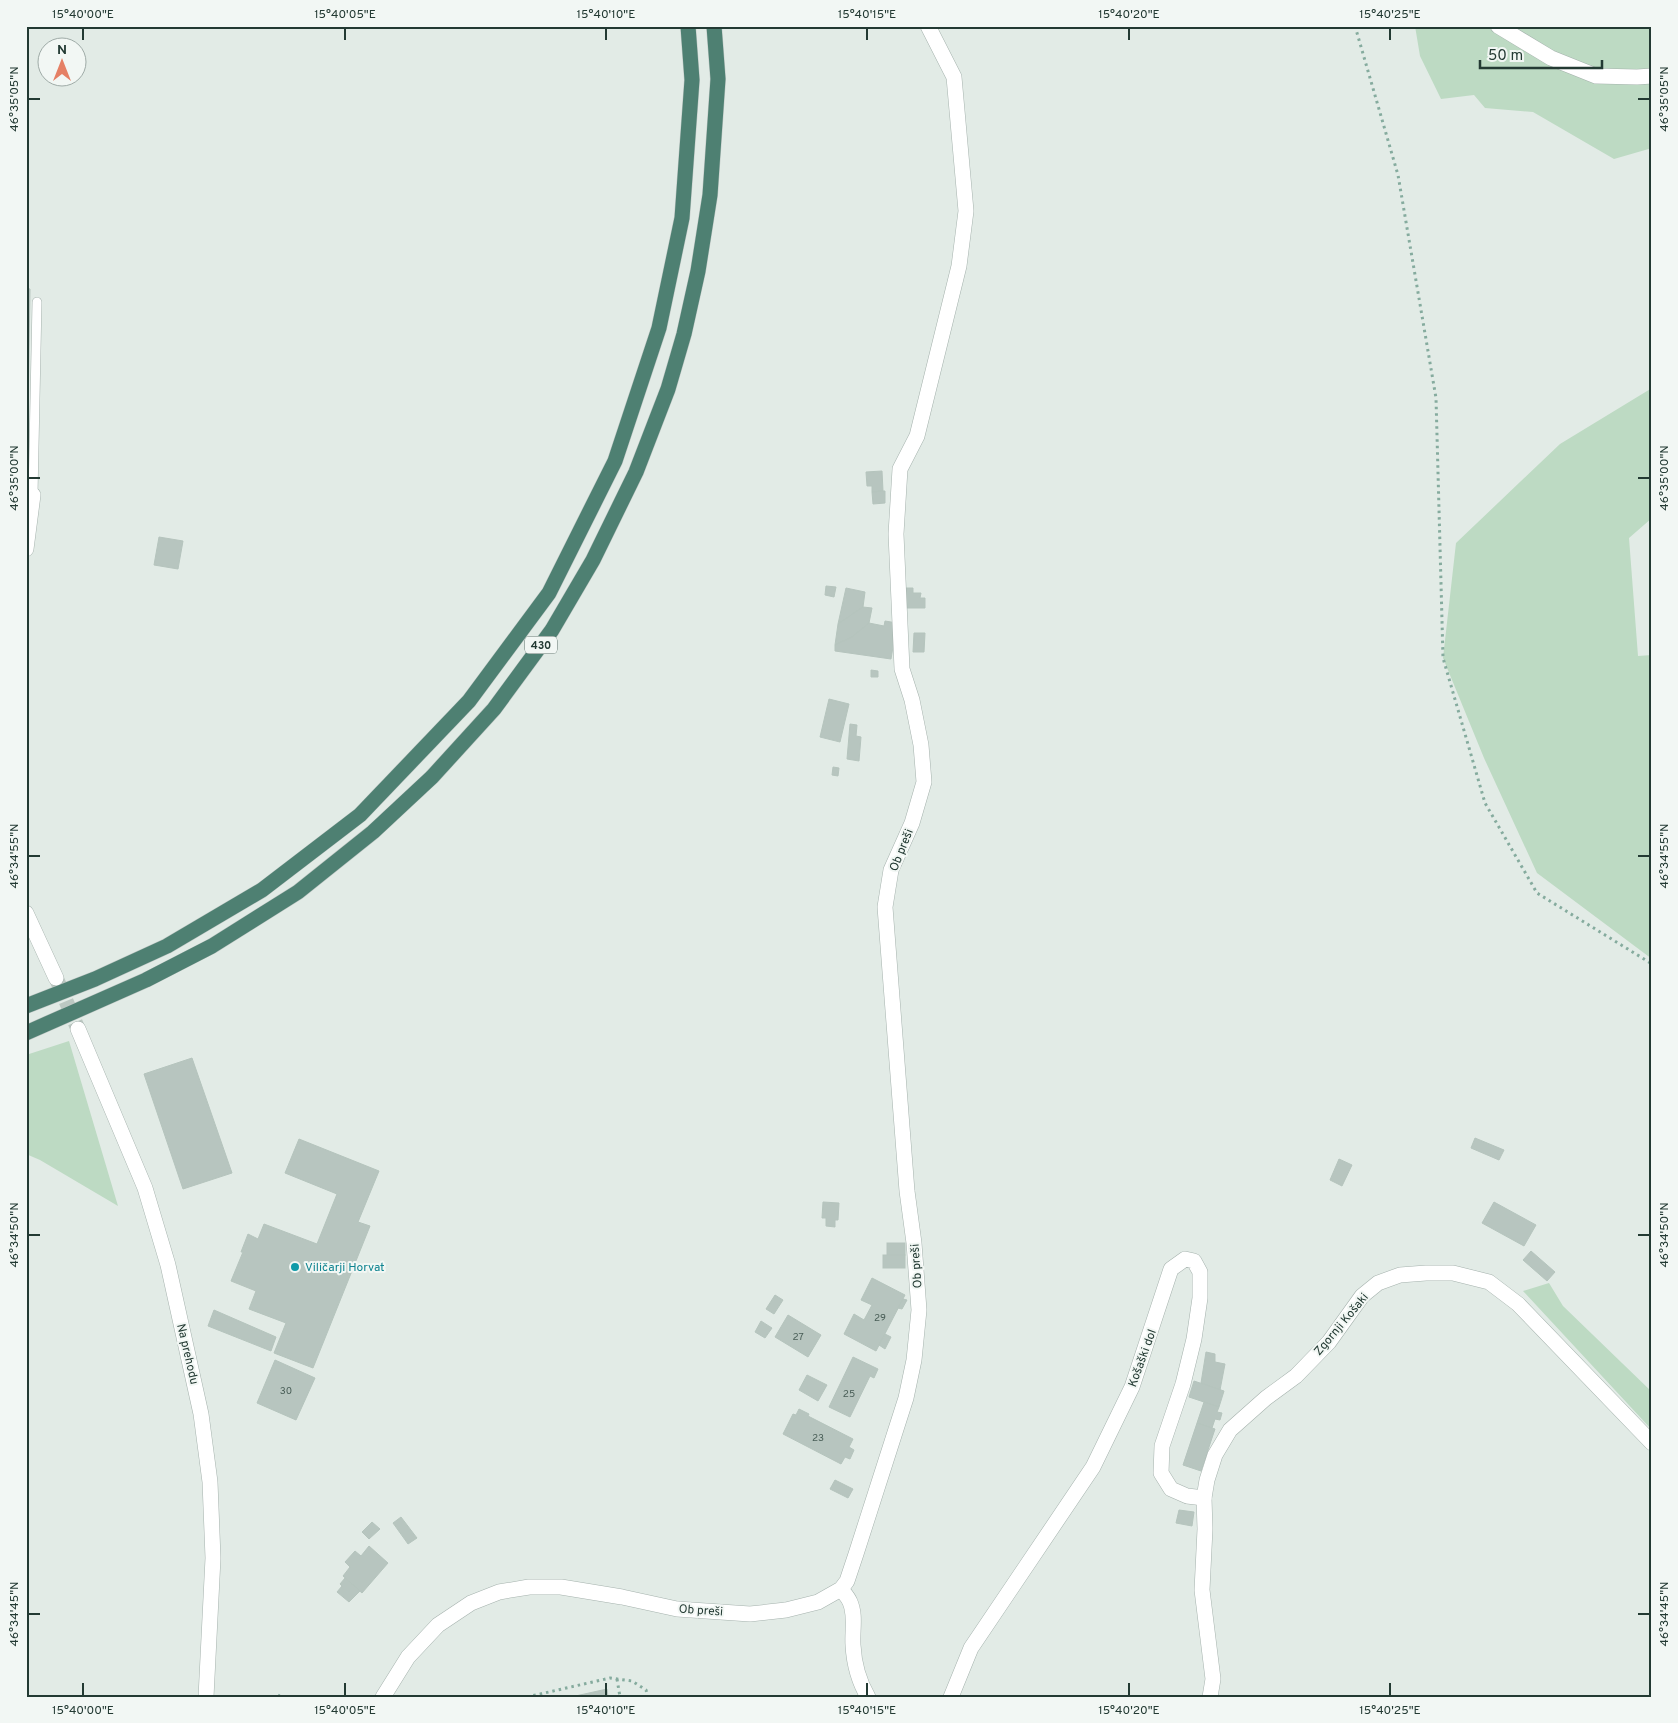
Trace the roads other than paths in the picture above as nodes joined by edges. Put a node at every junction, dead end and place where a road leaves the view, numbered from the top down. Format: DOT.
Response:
graph roads {
  1 [pos="688,26"];
  2 [pos="714,26"];
  3 [pos="928,26"];
  4 [pos="1498,26"];
  5 [pos="1652,76"];
  6 [pos="37,302"];
  7 [pos="33,495"];
  8 [pos="26,550"];
  9 [pos="26,912"];
  10 [pos="56,978"];
  11 [pos="26,1006"];
  12 [pos="78,1029"];
  13 [pos="26,1033"];
  14 [pos="1652,1443"];
  15 [pos="1204,1498"];
  16 [pos="841,1588"];
  17 [pos="206,1697"];
  18 [pos="383,1697"];
  19 [pos="868,1697"];
  20 [pos="951,1697"];
  21 [pos="1210,1697"];
  1 -- 11 [label="highway, 430"];
  2 -- 13 [label="highway, 430"];
  3 -- 16 [label="street, Ob preši"];
  4 -- 5 [label="street"];
  6 -- 7 [label="lane"];
  7 -- 8 [label="street"];
  9 -- 10 [label="street"];
  12 -- 17 [label="street, Na prehodu"];
  14 -- 15 [label="street, Zgornji Košaki"];
  15 -- 20 [label="street, Košaški dol"];
  15 -- 21 [label="street, Zgornji Košaki"];
  16 -- 18 [label="street, Ob preši"];
  16 -- 19 [label="street"];
}
